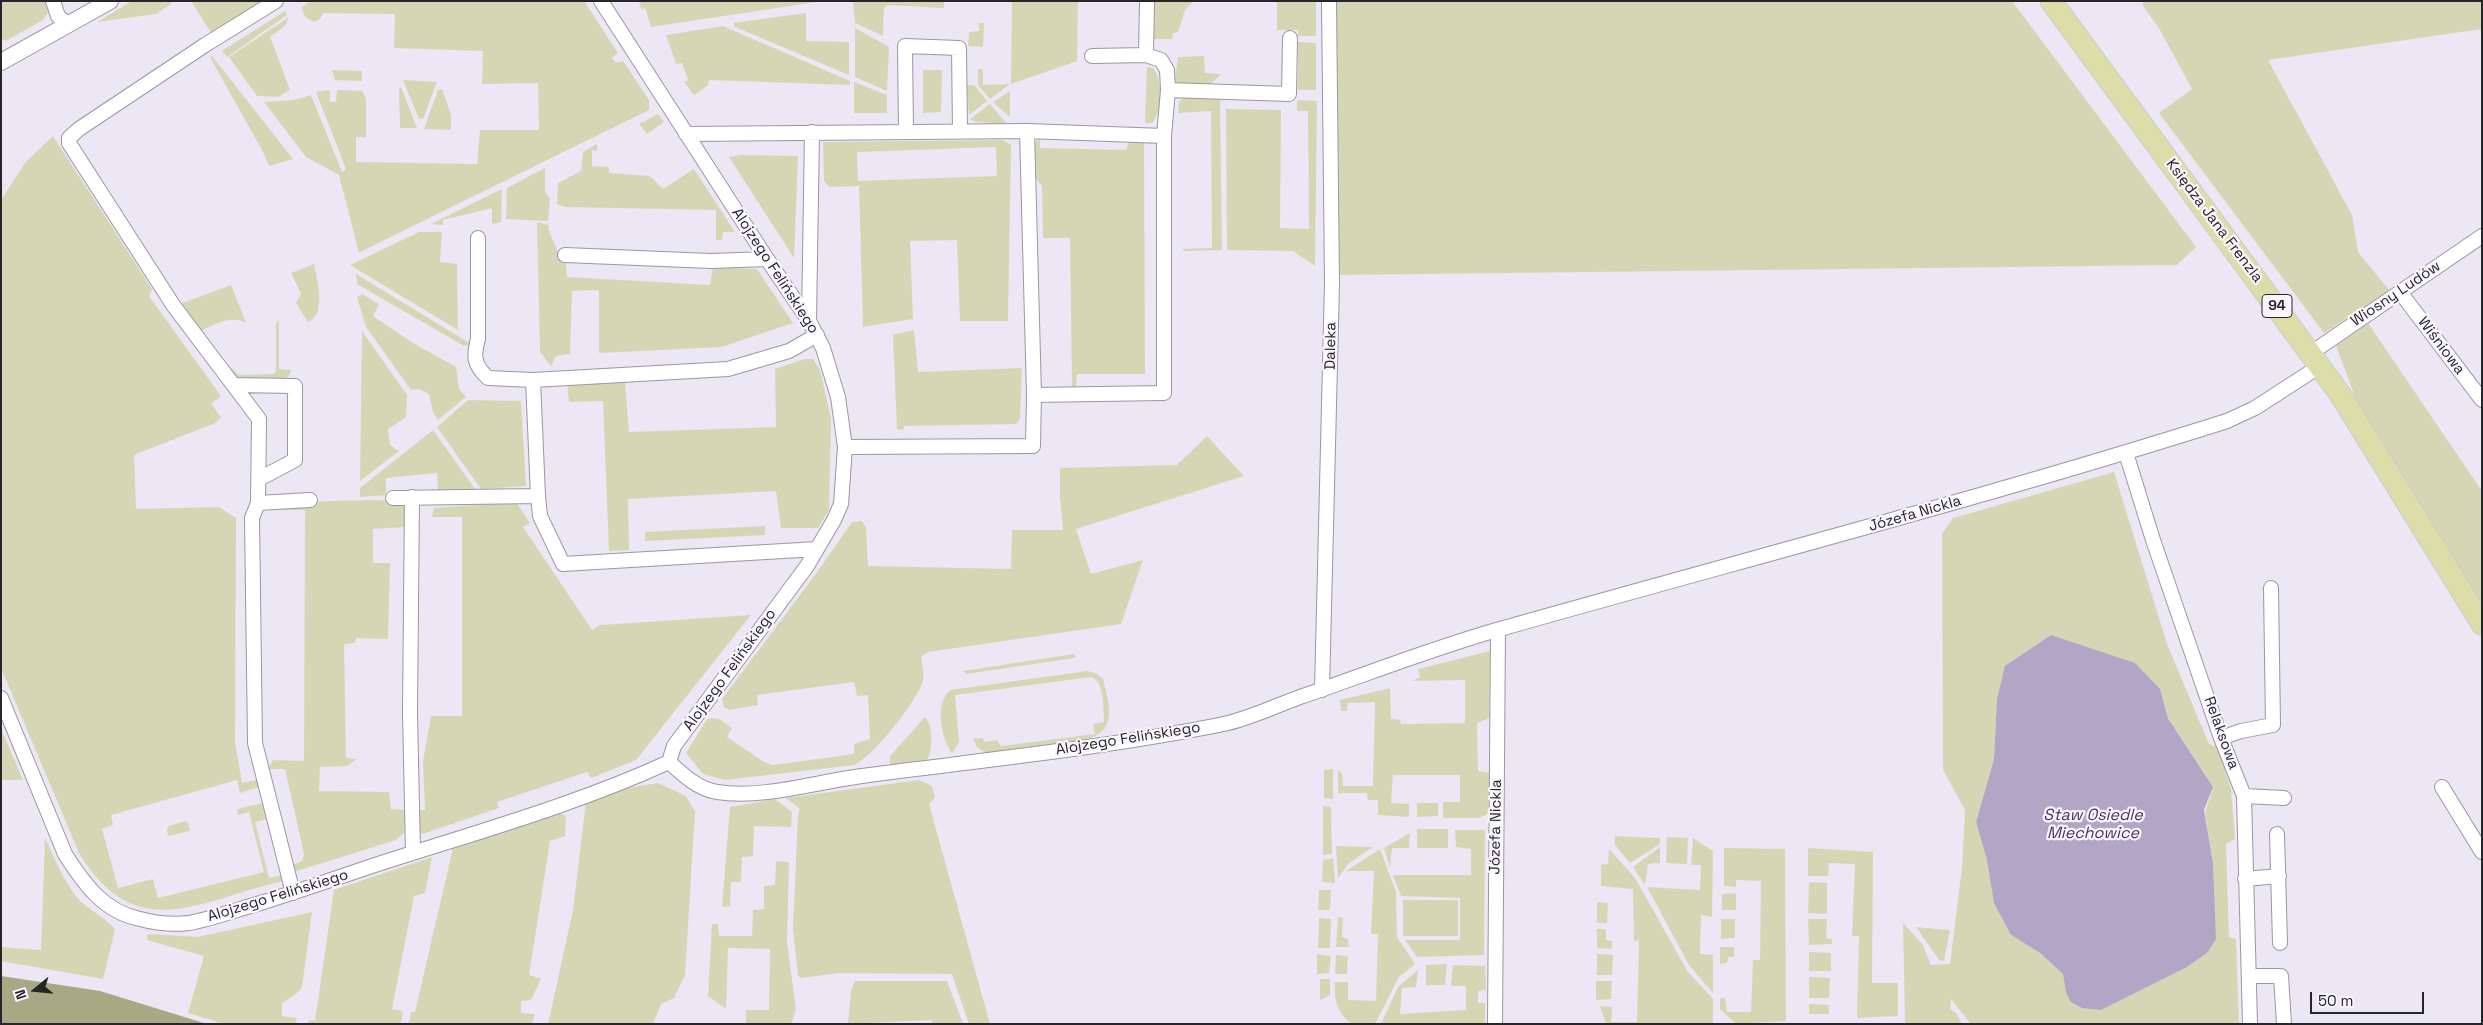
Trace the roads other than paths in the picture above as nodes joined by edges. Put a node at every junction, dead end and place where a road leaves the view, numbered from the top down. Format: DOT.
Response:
graph roads {
  1 [pos="53,1"];
  2 [pos="110,1"];
  3 [pos="276,1"];
  4 [pos="601,1"];
  5 [pos="1147,1"];
  6 [pos="1329,1"];
  7 [pos="2051,1"];
  8 [pos="68,25"];
  9 [pos="1290,38"];
  10 [pos="1146,55"];
  11 [pos="1092,56"];
  12 [pos="1,62"];
  13 [pos="1168,90"];
  14 [pos="960,131"];
  15 [pos="1027,131"];
  16 [pos="812,132"];
  17 [pos="906,132"];
  18 [pos="686,134"];
  19 [pos="1164,136"];
  20 [pos="2481,237"];
  21 [pos="478,238"];
  22 [pos="565,254"];
  23 [pos="767,259"];
  24 [pos="2400,292"];
  25 [pos="809,321"];
  26 [pos="817,335"];
  27 [pos="2316,359"];
  28 [pos="533,380"];
  29 [pos="233,385"];
  30 [pos="1034,395"];
  31 [pos="2482,400"];
  32 [pos="845,447"];
  33 [pos="2126,452"];
  34 [pos="259,479"];
  35 [pos="538,496"];
  36 [pos="412,497"];
  37 [pos="393,498"];
  38 [pos="310,500"];
  39 [pos="258,503"];
  40 [pos="817,550"];
  41 [pos="2271,588"];
  42 [pos="2482,624"];
  43 [pos="1498,630"];
  44 [pos="1322,690"];
  45 [pos="1,698"];
  46 [pos="2221,738"];
  47 [pos="669,762"];
  48 [pos="2442,787"];
  49 [pos="2244,796"];
  50 [pos="2284,798"];
  51 [pos="2278,834"];
  52 [pos="2482,852"];
  53 [pos="413,853"];
  54 [pos="2279,876"];
  55 [pos="2245,880"];
  56 [pos="293,892"];
  57 [pos="2280,943"];
  58 [pos="2249,976"];
  59 [pos="1495,1024"];
  60 [pos="2250,1024"];
  61 [pos="2284,1024"];
  1 -- 8 [label="street"];
  2 -- 8 [label="street"];
  3 -- 29 [label="street"];
  4 -- 18 [label="street, Alojzego Felińskiego"];
  5 -- 10 [label="street"];
  6 -- 44 [label="street, Daleka"];
  7 -- 27 [label="main road, Księdza Jana Frenzla / 94"];
  8 -- 12 [label="street"];
  9 -- 13 [label="street"];
  10 -- 11 [label="street"];
  10 -- 13 [label="street"];
  13 -- 19 [label="street"];
  14 -- 15 [label="street"];
  14 -- 17 [label="street"];
  14 -- 17 [label="street"];
  15 -- 19 [label="street"];
  15 -- 30 [label="street"];
  16 -- 17 [label="street"];
  16 -- 18 [label="street"];
  16 -- 25 [label="street"];
  18 -- 23 [label="street, Alojzego Felińskiego"];
  19 -- 30 [label="street"];
  20 -- 24 [label="street, Wiosny Ludów"];
  21 -- 28 [label="street"];
  22 -- 23 [label="street"];
  23 -- 25 [label="street, Alojzego Felińskiego"];
  24 -- 27 [label="street, Wiosny Ludów"];
  24 -- 31 [label="street, Wiśniowa"];
  25 -- 26 [label="street, Alojzego Felińskiego"];
  26 -- 28 [label="street"];
  26 -- 32 [label="street, Alojzego Felińskiego"];
  27 -- 33 [label="street, Józefa Nickla"];
  27 -- 42 [label="main road, Księdza Jana Frenzla / 94"];
  28 -- 35 [label="street"];
  29 -- 34 [label="street"];
  29 -- 34 [label="street"];
  30 -- 32 [label="street"];
  32 -- 40 [label="street, Alojzego Felińskiego"];
  33 -- 43 [label="street, Józefa Nickla"];
  33 -- 46 [label="street, Relaksowa"];
  34 -- 39 [label="street"];
  35 -- 36 [label="street"];
  35 -- 40 [label="street"];
  36 -- 37 [label="street"];
  36 -- 53 [label="street"];
  38 -- 39 [label="street"];
  39 -- 56 [label="street"];
  40 -- 47 [label="street, Alojzego Felińskiego"];
  41 -- 46 [label="street"];
  43 -- 44 [label="street, Józefa Nickla"];
  43 -- 59 [label="street, Józefa Nickla"];
  44 -- 47 [label="street, Alojzego Felińskiego"];
  45 -- 56 [label="street, Alojzego Felińskiego"];
  46 -- 49 [label="street, Relaksowa"];
  47 -- 53 [label="street, Alojzego Felińskiego"];
  48 -- 52 [label="street"];
  49 -- 50 [label="street"];
  49 -- 55 [label="street, Relaksowa"];
  51 -- 54 [label="street"];
  53 -- 56 [label="street, Alojzego Felińskiego"];
  54 -- 55 [label="street"];
  54 -- 57 [label="street"];
  55 -- 58 [label="street, Relaksowa"];
  58 -- 60 [label="street, Relaksowa"];
  58 -- 61 [label="street"];
}
